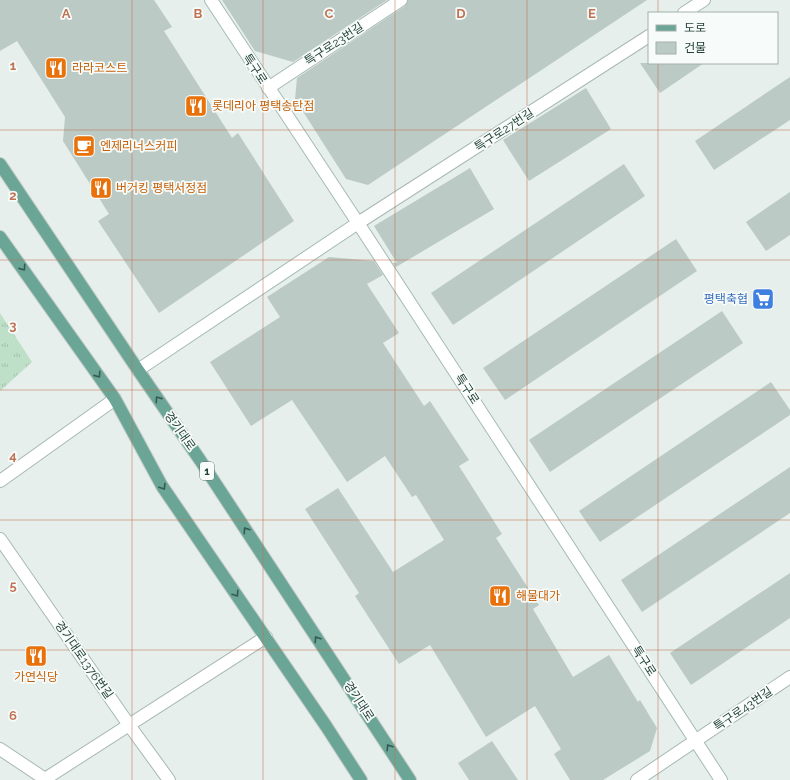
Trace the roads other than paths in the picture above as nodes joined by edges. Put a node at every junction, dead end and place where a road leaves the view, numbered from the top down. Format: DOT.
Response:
graph roads {
  1 [pos="211,0"];
  2 [pos="401,0"];
  3 [pos="704,0"];
  4 [pos="686,12"];
  5 [pos="648,37"];
  6 [pos="268,88"];
  7 [pos="0,164"];
  8 [pos="358,223"];
  9 [pos="0,237"];
  10 [pos="138,370"];
  11 [pos="115,399"];
  12 [pos="0,481"];
  13 [pos="0,539"];
  14 [pos="266,637"];
  15 [pos="790,677"];
  16 [pos="129,725"];
  17 [pos="695,740"];
  18 [pos="0,749"];
  19 [pos="169,780"];
  20 [pos="361,780"];
  21 [pos="410,780"];
  22 [pos="637,780"];
  23 [pos="721,780"];
  1 -- 6 [label="street, 특구로"];
  2 -- 6 [label="street, 특구로23번길"];
  3 -- 4 [label="street"];
  5 -- 8 [label="street, 특구로27번길"];
  6 -- 8 [label="street, 특구로"];
  7 -- 10 [label="main road, 경기대로 / 1"];
  8 -- 10 [label="street, 특구로27번길"];
  8 -- 17 [label="street, 특구로"];
  9 -- 11 [label="main road, one-way"];
  21 -- 10 [label="main road, 경기대로 / 1, one-way"];
  11 -- 12 [label="street"];
  11 -- 14 [label="main road, one-way"];
  13 -- 16 [label="street, 경기대로1376번길"];
  14 -- 16 [label="street"];
  14 -- 20 [label="main road"];
  15 -- 17 [label="street, 특구로43번길"];
  16 -- 18 [label="street"];
  16 -- 19 [label="street, 경기대로1376번길"];
  17 -- 22 [label="street, 특구로43번길"];
  17 -- 23 [label="street, 특구로"];
}
